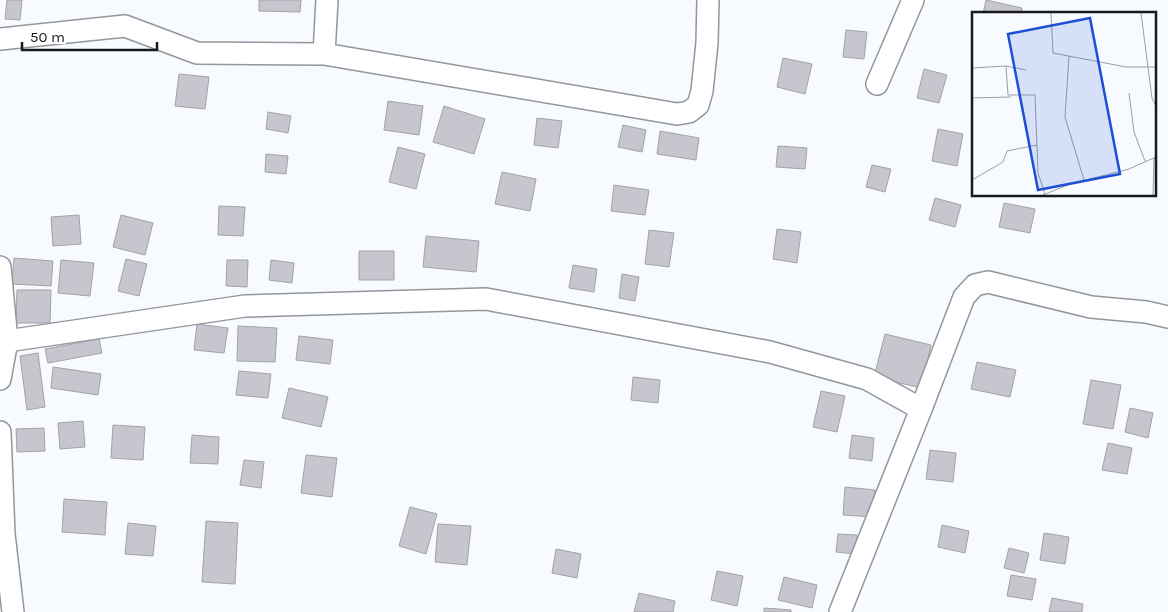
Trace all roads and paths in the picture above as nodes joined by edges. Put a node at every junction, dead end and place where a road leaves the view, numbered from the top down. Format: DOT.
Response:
graph roads {
  1 [pos="327,0"];
  2 [pos="708,0"];
  3 [pos="913,0"];
  4 [pos="0,40"];
  5 [pos="324,54"];
  6 [pos="877,84"];
  7 [pos="0,267"];
  8 [pos="1168,317"];
  9 [pos="7,340"];
  10 [pos="0,379"];
  11 [pos="921,409"];
  12 [pos="0,432"];
  13 [pos="13,612"];
  14 [pos="840,612"];
  1 -- 5 [label="street"];
  2 -- 5 [label="street"];
  3 -- 6 [label="street"];
  4 -- 5 [label="street"];
  7 -- 9 [label="street"];
  8 -- 11 [label="street"];
  9 -- 10 [label="street"];
  9 -- 11 [label="street"];
  11 -- 14 [label="street"];
  12 -- 13 [label="street"];
}
